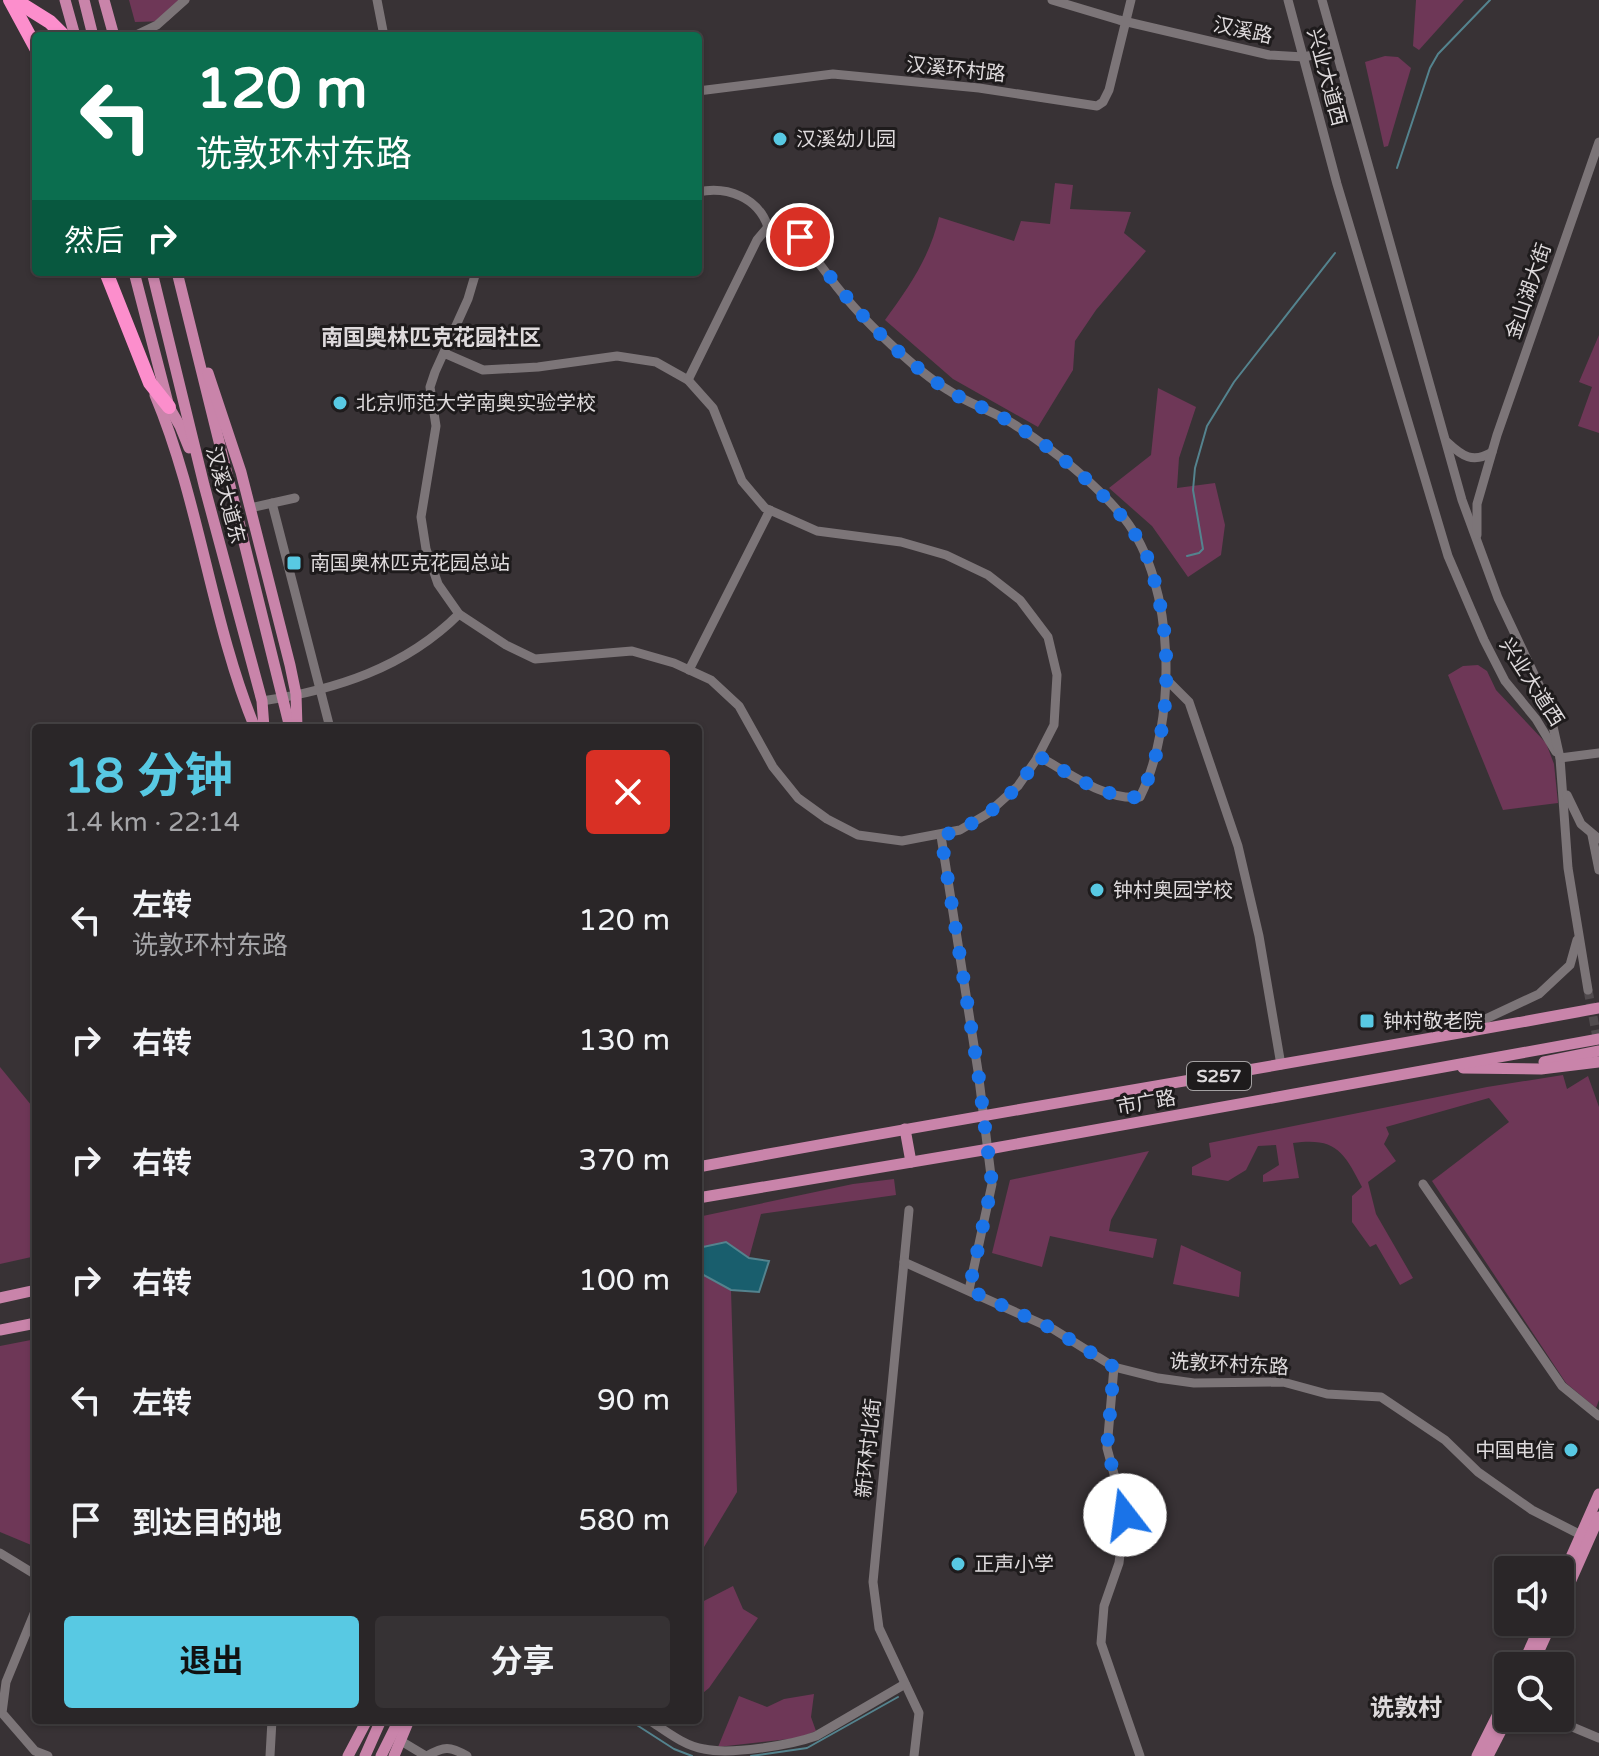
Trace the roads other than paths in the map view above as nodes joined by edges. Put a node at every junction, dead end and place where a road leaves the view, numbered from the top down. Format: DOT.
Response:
graph roads {
  1 [pos="12,0"];
  2 [pos="65,0"];
  3 [pos="84,0"];
  4 [pos="104,0"];
  5 [pos="112,0"];
  6 [pos="185,0"];
  7 [pos="377,0"];
  8 [pos="1052,0"];
  9 [pos="1131,0"];
  10 [pos="1288,0"];
  11 [pos="1322,0"];
  12 [pos="1126,21"];
  13 [pos="60,32"];
  14 [pos="74,32"];
  15 [pos="92,32"];
  16 [pos="114,32"];
  17 [pos="115,32"];
  18 [pos="142,32"];
  19 [pos="383,32"];
  20 [pos="32,40"];
  21 [pos="1335,50"];
  22 [pos="1304,57"];
  23 [pos="702,90"];
  24 [pos="1599,142"];
  25 [pos="702,191"];
  26 [pos="768,227"];
  27 [pos="107,276"];
  28 [pos="135,276"];
  29 [pos="153,276"];
  30 [pos="178,276"];
  31 [pos="475,276"];
  32 [pos="191,330"];
  33 [pos="444,353"];
  34 [pos="688,380"];
  35 [pos="150,383"];
  36 [pos="169,407"];
  37 [pos="1445,440"];
  38 [pos="1492,452"];
  39 [pos="295,498"];
  40 [pos="272,503"];
  41 [pos="250,508"];
  42 [pos="770,510"];
  43 [pos="216,528"];
  44 [pos="1481,555"];
  45 [pos="459,614"];
  46 [pos="261,616"];
  47 [pos="241,621"];
  48 [pos="689,670"];
  49 [pos="1167,680"];
  50 [pos="320,690"];
  51 [pos="296,694"];
  52 [pos="282,698"];
  53 [pos="262,701"];
  54 [pos="253,724"];
  55 [pos="264,724"];
  56 [pos="289,724"];
  57 [pos="297,724"];
  58 [pos="329,724"];
  59 [pos="1599,753"];
  60 [pos="1038,756"];
  61 [pos="1560,758"];
  62 [pos="1563,785"];
  63 [pos="941,836"];
  64 [pos="1596,837"];
  65 [pos="1599,870"];
  66 [pos="1579,929"];
  67 [pos="1588,990"];
  68 [pos="1599,1008"];
  69 [pos="1454,1034"];
  70 [pos="1599,1039"];
  71 [pos="1599,1051"];
  72 [pos="1599,1062"];
  73 [pos="1281,1065"];
  74 [pos="1492,1068"];
  75 [pos="1430,1069"];
  76 [pos="984,1114"];
  77 [pos="905,1129"];
  78 [pos="989,1149"];
  79 [pos="911,1162"];
  80 [pos="702,1166"];
  81 [pos="1423,1184"];
  82 [pos="702,1197"];
  83 [pos="909,1210"];
  84 [pos="904,1262"];
  85 [pos="969,1290"];
  86 [pos="32,1291"];
  87 [pos="0,1298"];
  88 [pos="32,1324"];
  89 [pos="0,1330"];
  90 [pos="1114,1367"];
  91 [pos="1599,1416"];
  92 [pos="1599,1494"];
  93 [pos="1599,1517"];
  94 [pos="1581,1535"];
  95 [pos="0,1553"];
  96 [pos="1572,1556"];
  97 [pos="32,1573"];
  98 [pos="1574,1573"];
  99 [pos="32,1619"];
  100 [pos="6,1682"];
  101 [pos="905,1684"];
  102 [pos="0,1693"];
  103 [pos="1494,1722"];
  104 [pos="272,1724"];
  105 [pos="365,1724"];
  106 [pos="379,1724"];
  107 [pos="397,1724"];
  108 [pos="407,1724"];
  109 [pos="655,1724"];
  110 [pos="1574,1728"];
  111 [pos="1500,1732"];
  112 [pos="1599,1738"];
  113 [pos="401,1741"];
  114 [pos="48,1756"];
  115 [pos="270,1756"];
  116 [pos="348,1756"];
  117 [pos="365,1756"];
  118 [pos="381,1756"];
  119 [pos="394,1756"];
  120 [pos="427,1756"];
  121 [pos="467,1756"];
  122 [pos="914,1756"];
  123 [pos="1140,1756"];
  124 [pos="1477,1756"];
  125 [pos="1488,1756"];
  1 -- 13 [label="highway"];
  1 -- 20 [label="highway"];
  2 -- 14 [label="main road"];
  3 -- 15 [label="main road"];
  4 -- 16 [label="main road"];
  5 -- 17 [label="main road"];
  6 -- 18 [label="street"];
  7 -- 19 [label="street"];
  8 -- 12 [label="street, 汉溪路"];
  9 -- 12 [label="street, 汉溪环村路"];
  10 -- 22 [label="street, 兴业大道西"];
  11 -- 21 [label="street, 兴业大道西"];
  12 -- 22 [label="street, 汉溪路"];
  12 -- 23 [label="street, 汉溪环村路"];
  21 -- 22 [label="street, 汉溪路"];
  21 -- 37 [label="street, 兴业大道西"];
  22 -- 61 [label="street, 兴业大道西"];
  24 -- 38 [label="street, 金山湖大街"];
  25 -- 26 [label="street"];
  26 -- 34 [label="street"];
  26 -- 49 [label="street"];
  27 -- 35 [label="highway"];
  28 -- 36 [label="main road"];
  29 -- 43 [label="main road, 汉溪大道东"];
  30 -- 32 [label="main road, 汉溪大道东"];
  31 -- 33 [label="street"];
  32 -- 41 [label="main road"];
  32 -- 46 [label="main road, 汉溪大道东"];
  33 -- 34 [label="street"];
  33 -- 45 [label="street"];
  34 -- 42 [label="street"];
  35 -- 36 [label="highway"];
  35 -- 54 [label="main road"];
  36 -- 43 [label="main road"];
  37 -- 38 [label="street"];
  37 -- 44 [label="street, 兴业大道西"];
  38 -- 44 [label="street, 金山湖大街"];
  39 -- 40 [label="street"];
  40 -- 41 [label="street"];
  40 -- 50 [label="street"];
  41 -- 51 [label="main road"];
  42 -- 48 [label="street"];
  42 -- 60 [label="street"];
  43 -- 47 [label="main road, 汉溪大道东"];
  44 -- 61 [label="street, 兴业大道西"];
  45 -- 48 [label="street"];
  45 -- 50 [label="street"];
  46 -- 47 [label="main road"];
  46 -- 52 [label="main road, 汉溪大道东"];
  47 -- 53 [label="main road, 汉溪大道东"];
  48 -- 63 [label="street"];
  49 -- 60 [label="street"];
  49 -- 73 [label="street"];
  50 -- 51 [label="street"];
  50 -- 58 [label="street"];
  51 -- 52 [label="street"];
  51 -- 57 [label="main road"];
  52 -- 53 [label="street"];
  52 -- 56 [label="main road, 汉溪大道东"];
  53 -- 55 [label="main road, 汉溪大道东"];
  59 -- 61 [label="street"];
  60 -- 63 [label="street"];
  61 -- 62 [label="street"];
  62 -- 64 [label="street"];
  62 -- 66 [label="street"];
  63 -- 76 [label="street"];
  64 -- 65 [label="street"];
  66 -- 67 [label="street"];
  66 -- 69 [label="street"];
  68 -- 69 [label="main road, 市广路 / S257"];
  69 -- 73 [label="main road, 市广路 / S257"];
  70 -- 75 [label="main road, 市广路 / S257"];
  71 -- 74 [label="main road"];
  72 -- 74 [label="main road"];
  73 -- 76 [label="main road, 市广路 / S257"];
  74 -- 75 [label="main road"];
  75 -- 78 [label="main road, 市广路 / S257"];
  76 -- 77 [label="main road, 市广路 / S257"];
  76 -- 78 [label="street"];
  77 -- 79 [label="main road"];
  77 -- 80 [label="main road, 市广路 / S257"];
  78 -- 79 [label="main road, 市广路 / S257"];
  78 -- 85 [label="street"];
  79 -- 82 [label="main road, 市广路 / S257"];
  81 -- 91 [label="street"];
  83 -- 84 [label="street, 新环村北街"];
  84 -- 85 [label="street, 诜敦环村东路"];
  84 -- 101 [label="street, 新环村北街"];
  85 -- 90 [label="street, 诜敦环村东路"];
  86 -- 87 [label="main road"];
  88 -- 89 [label="main road"];
  90 -- 94 [label="street, 诜敦环村东路"];
  90 -- 123 [label="street"];
  92 -- 94 [label="main road"];
  93 -- 98 [label="main road"];
  94 -- 96 [label="main road"];
  95 -- 97 [label="street"];
  99 -- 100 [label="street"];
  100 -- 102 [label="street"];
  100 -- 114 [label="street"];
  101 -- 109 [label="street"];
  101 -- 122 [label="street, 新环村北街"];
  103 -- 124 [label="main road"];
  104 -- 115 [label="street"];
  105 -- 116 [label="main road"];
  106 -- 117 [label="main road"];
  107 -- 118 [label="main road"];
  108 -- 113 [label="main road"];
  110 -- 112 [label="street"];
  111 -- 125 [label="main road"];
  113 -- 119 [label="main road"];
  113 -- 120 [label="street"];
  120 -- 121 [label="street"];
}
